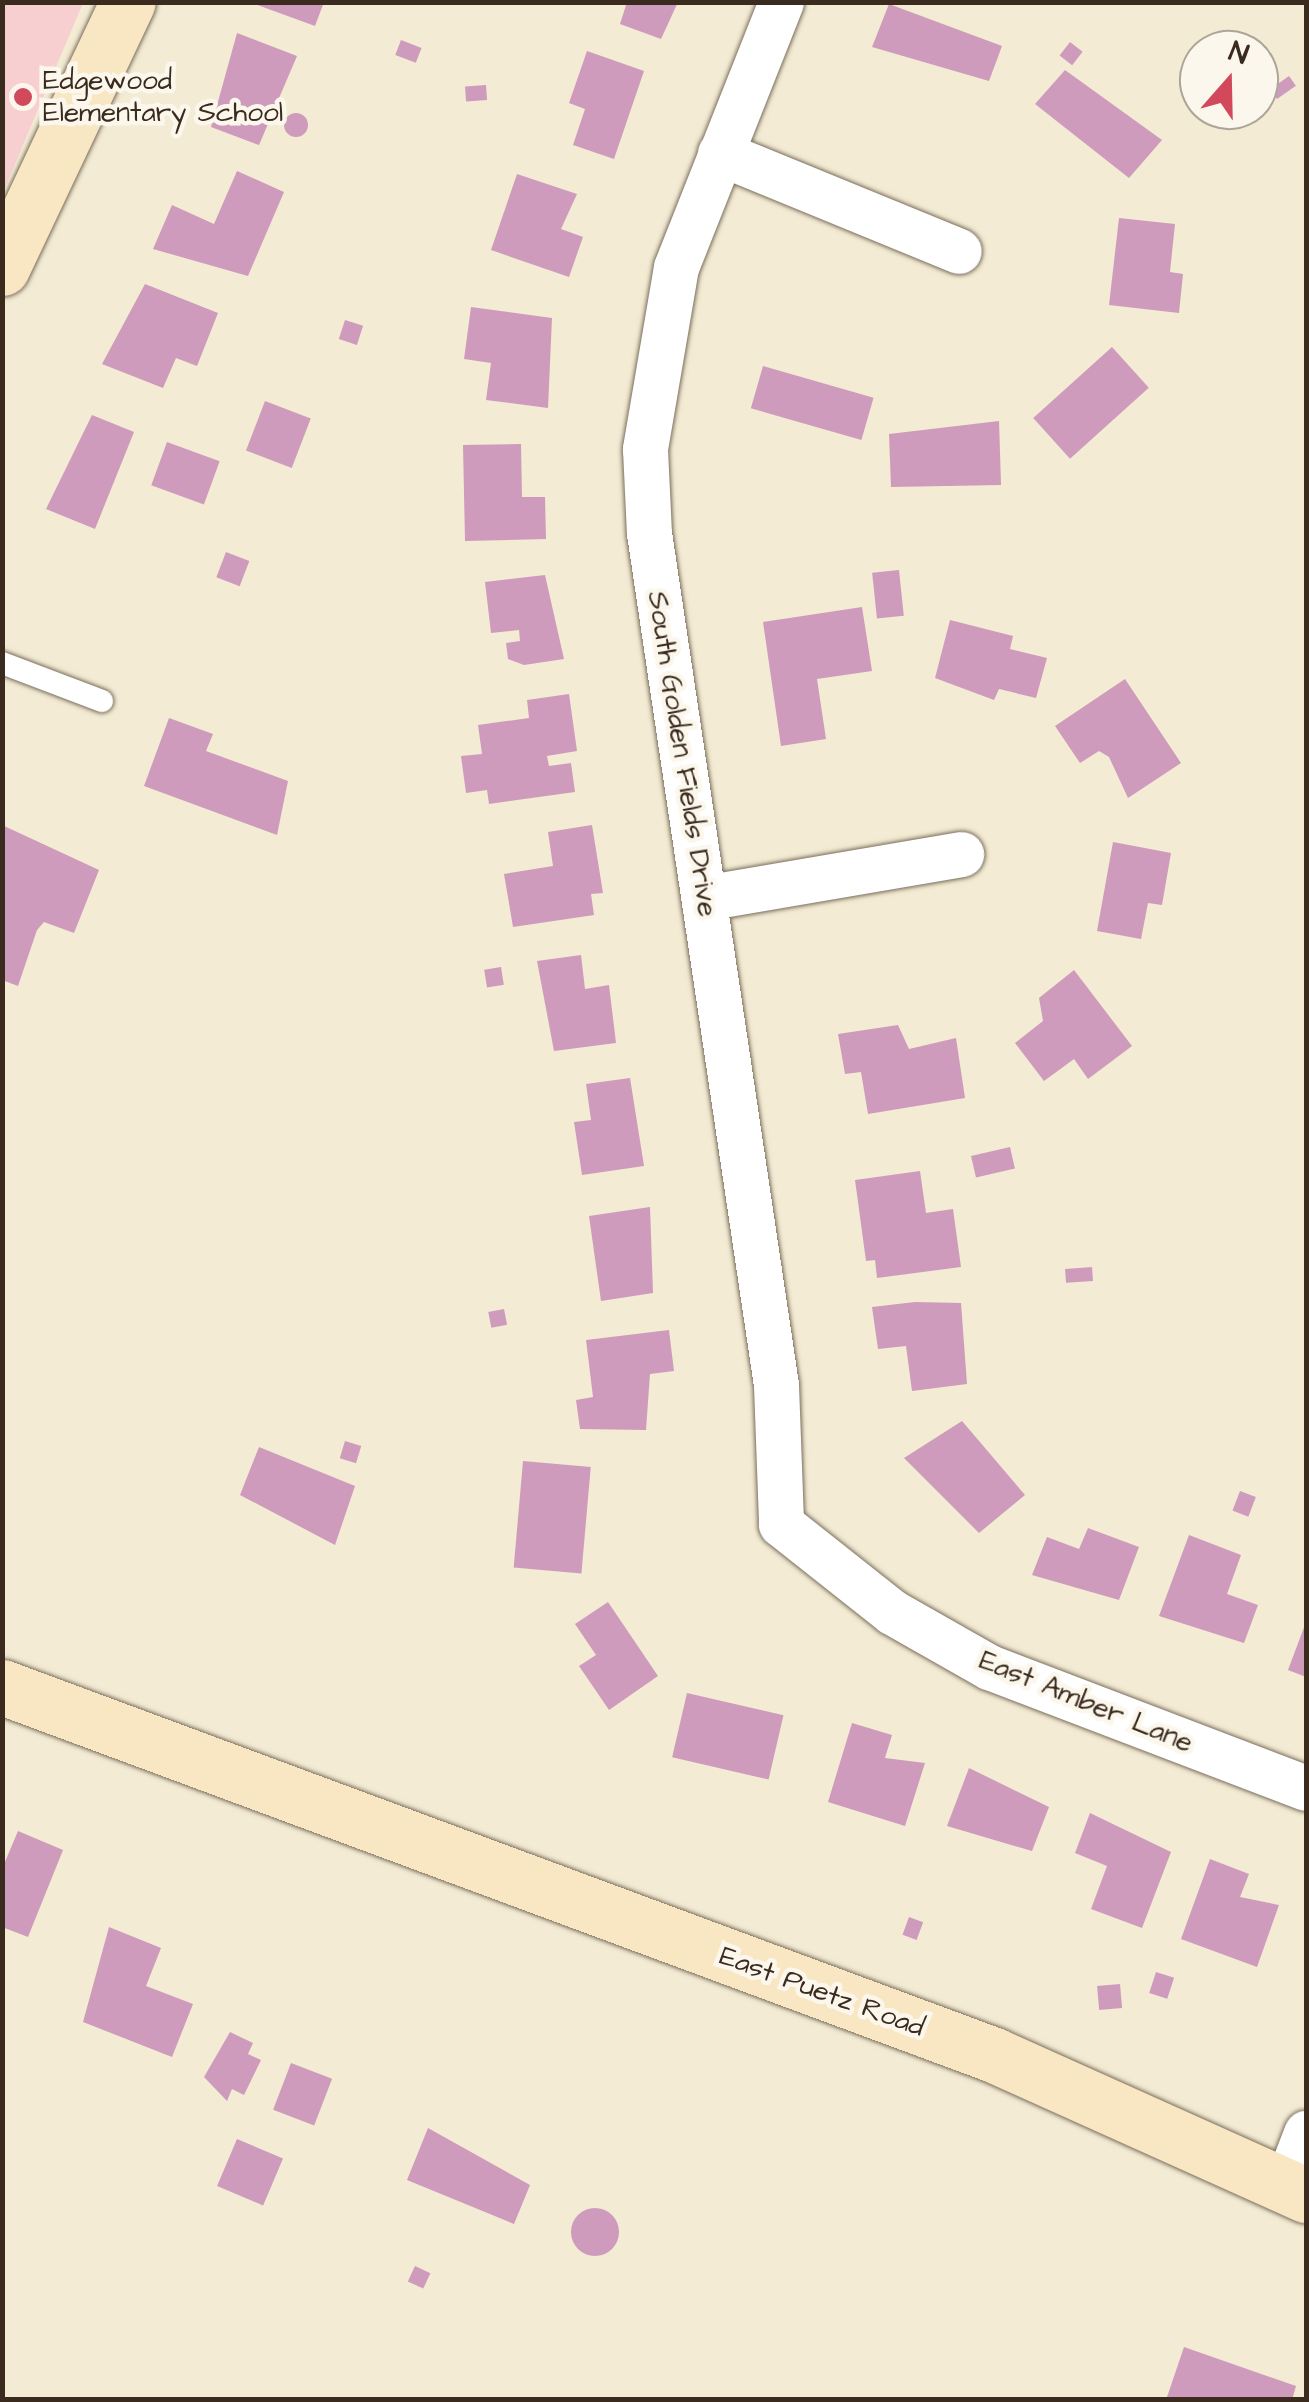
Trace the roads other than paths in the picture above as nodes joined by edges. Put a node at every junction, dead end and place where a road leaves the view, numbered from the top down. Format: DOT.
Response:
graph roads {
  1 [pos="128,2"];
  2 [pos="781,2"];
  3 [pos="720,153"];
  4 [pos="959,252"];
  5 [pos="2,268"];
  6 [pos="2,663"];
  7 [pos="102,701"];
  8 [pos="960,854"];
  9 [pos="704,898"];
  10 [pos="781,1524"];
  11 [pos="2,1686"];
  12 [pos="2,1718"];
  13 [pos="1306,1788"];
  14 [pos="328,1811"];
  15 [pos="1306,2133"];
  16 [pos="1296,2190"];
  1 -- 5 [label="street"];
  2 -- 3 [label="street, South Golden Fields Drive"];
  3 -- 4 [label="street"];
  3 -- 9 [label="street, South Golden Fields Drive"];
  6 -- 7 [label="lane"];
  8 -- 9 [label="street"];
  9 -- 10 [label="street, South Golden Fields Drive"];
  10 -- 13 [label="street, East Amber Lane"];
  11 -- 14 [label="street, East Puetz Road"];
  12 -- 14 [label="street, East Puetz Road"];
  14 -- 16 [label="street, East Puetz Road"];
  15 -- 16 [label="street"];
}
